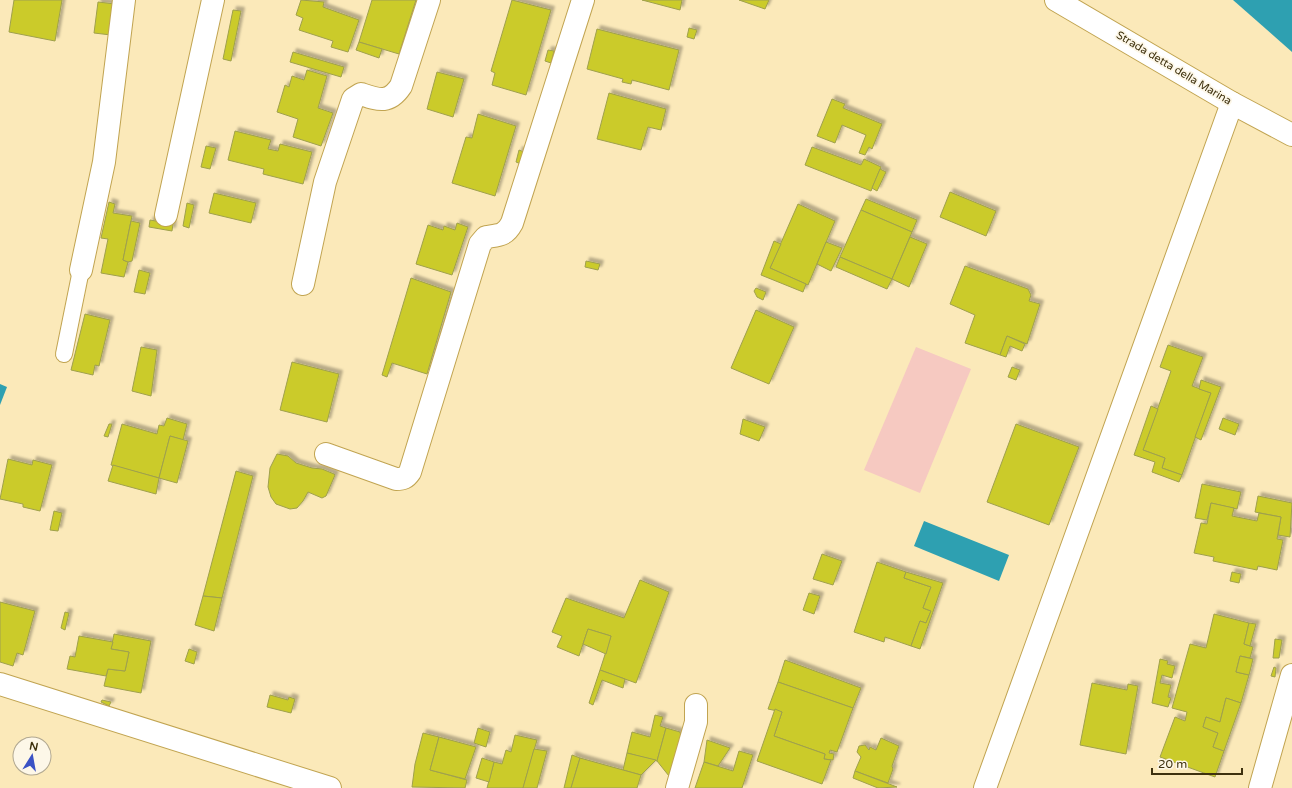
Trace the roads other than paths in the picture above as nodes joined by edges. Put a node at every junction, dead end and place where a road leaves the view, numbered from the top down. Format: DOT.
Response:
graph roads {
  1 [pos="124,0"];
  2 [pos="213,0"];
  3 [pos="429,0"];
  4 [pos="583,0"];
  5 [pos="1056,0"];
  6 [pos="1232,103"];
  7 [pos="1292,135"];
  8 [pos="166,216"];
  9 [pos="82,270"];
  10 [pos="303,284"];
  11 [pos="64,354"];
  12 [pos="326,454"];
  13 [pos="1292,675"];
  14 [pos="0,684"];
  15 [pos="696,705"];
  16 [pos="330,788"];
  17 [pos="677,788"];
  18 [pos="985,788"];
  19 [pos="1260,788"];
  1 -- 9 [label="street"];
  2 -- 8 [label="street"];
  3 -- 10 [label="street"];
  4 -- 12 [label="street"];
  5 -- 6 [label="street, Strada detta della Marina"];
  6 -- 7 [label="street, Strada detta della Marina"];
  6 -- 18 [label="street"];
  9 -- 11 [label="lane"];
  13 -- 19 [label="street"];
  14 -- 16 [label="street"];
  15 -- 17 [label="street"];
}
